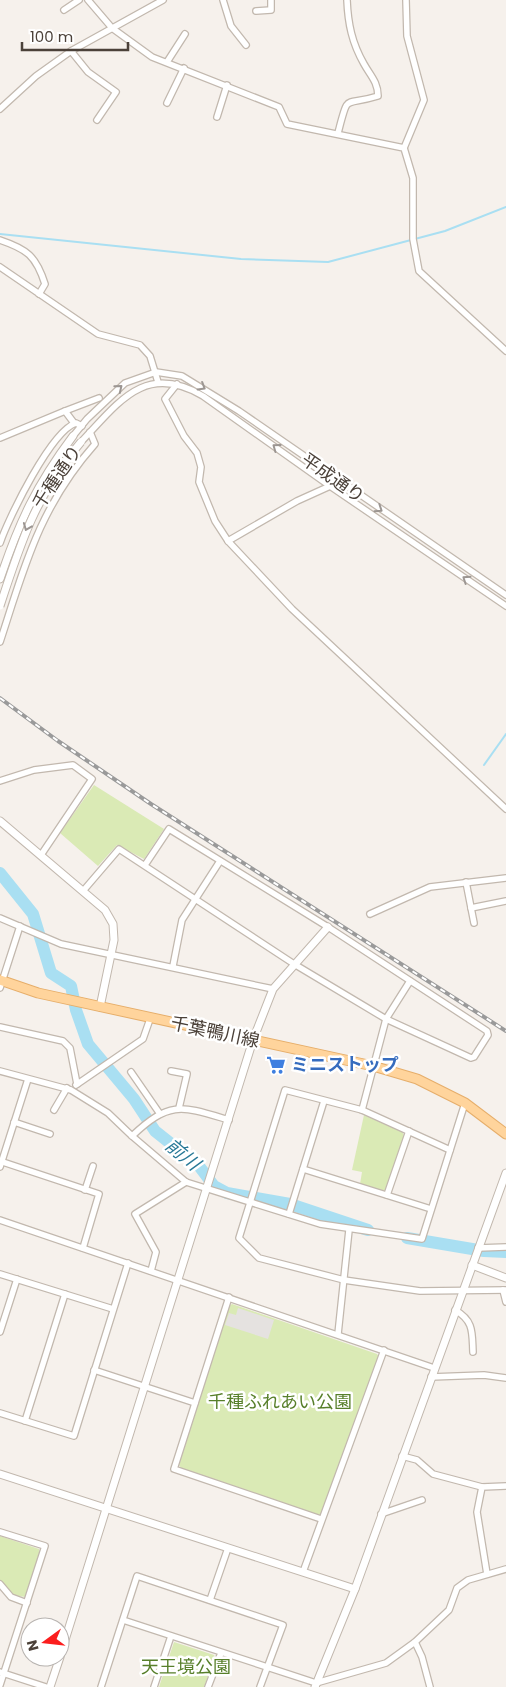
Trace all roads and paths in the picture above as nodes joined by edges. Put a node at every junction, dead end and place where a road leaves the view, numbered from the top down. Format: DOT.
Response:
graph roads {
  1 [pos="78,0"];
  2 [pos="88,0"];
  3 [pos="163,0"];
  4 [pos="223,0"];
  5 [pos="271,0"];
  6 [pos="347,0"];
  7 [pos="406,0"];
  8 [pos="64,10"];
  9 [pos="256,11"];
  10 [pos="112,28"];
  11 [pos="185,34"];
  12 [pos="246,45"];
  13 [pos="71,52"];
  14 [pos="167,62"];
  15 [pos="184,68"];
  16 [pos="226,85"];
  17 [pos="167,103"];
  18 [pos="0,109"];
  19 [pos="217,117"];
  20 [pos="97,120"];
  21 [pos="338,133"];
  22 [pos="404,148"];
  23 [pos="0,240"];
  24 [pos="0,267"];
  25 [pos="39,294"];
  26 [pos="506,351"];
  27 [pos="156,372"];
  28 [pos="158,382"];
  29 [pos="177,384"];
  30 [pos="99,398"];
  31 [pos="65,411"];
  32 [pos="74,423"];
  33 [pos="82,426"];
  34 [pos="90,432"];
  35 [pos="73,436"];
  36 [pos="0,438"];
  37 [pos="81,442"];
  38 [pos="339,482"];
  39 [pos="330,486"];
  40 [pos="228,541"];
  41 [pos="0,543"];
  42 [pos="0,579"];
  43 [pos="506,595"];
  44 [pos="0,602"];
  45 [pos="0,606"];
  46 [pos="506,606"];
  47 [pos="12,607"];
  48 [pos="0,642"];
  49 [pos="0,781"];
  50 [pos="506,809"];
  51 [pos="0,821"];
  52 [pos="41,855"];
  53 [pos="220,860"];
  54 [pos="145,865"];
  55 [pos="506,878"];
  56 [pos="466,882"];
  57 [pos="83,891"];
  58 [pos="195,900"];
  59 [pos="506,902"];
  60 [pos="471,908"];
  61 [pos="370,914"];
  62 [pos="0,918"];
  63 [pos="474,923"];
  64 [pos="20,926"];
  65 [pos="328,927"];
  66 [pos="112,955"];
  67 [pos="294,964"];
  68 [pos="173,966"];
  69 [pos="410,981"];
  70 [pos="1,983"];
  71 [pos="273,989"];
  72 [pos="100,1007"];
  73 [pos="150,1019"];
  74 [pos="386,1019"];
  75 [pos="0,1027"];
  76 [pos="253,1040"];
  77 [pos="373,1066"];
  78 [pos="0,1071"];
  79 [pos="171,1071"];
  80 [pos="131,1072"];
  81 [pos="28,1079"];
  82 [pos="77,1084"];
  83 [pos="69,1089"];
  84 [pos="324,1101"];
  85 [pos="465,1103"];
  86 [pos="180,1108"];
  87 [pos="54,1110"];
  88 [pos="362,1110"];
  89 [pos="160,1114"];
  90 [pos="229,1120"];
  91 [pos="14,1122"];
  92 [pos="409,1131"];
  93 [pos="50,1134"];
  94 [pos="506,1134"];
  95 [pos="132,1136"];
  96 [pos="450,1150"];
  97 [pos="1,1163"];
  98 [pos="93,1166"];
  99 [pos="303,1169"];
  100 [pos="506,1173"];
  101 [pos="186,1182"];
  102 [pos="208,1189"];
  103 [pos="85,1190"];
  104 [pos="387,1195"];
  105 [pos="250,1201"];
  106 [pos="432,1209"];
  107 [pos="289,1214"];
  108 [pos="0,1220"];
  109 [pos="349,1230"];
  110 [pos="83,1248"];
  111 [pos="478,1248"];
  112 [pos="506,1248"];
  113 [pos="128,1263"];
  114 [pos="472,1265"];
  115 [pos="151,1271"];
  116 [pos="0,1274"];
  117 [pos="506,1278"];
  118 [pos="16,1279"];
  119 [pos="178,1280"];
  120 [pos="344,1280"];
  121 [pos="505,1290"];
  122 [pos="462,1292"];
  123 [pos="65,1294"];
  124 [pos="229,1297"];
  125 [pos="506,1302"];
  126 [pos="113,1309"];
  127 [pos="455,1310"];
  128 [pos="0,1332"];
  129 [pos="338,1334"];
  130 [pos="384,1350"];
  131 [pos="473,1352"];
  132 [pos="434,1368"];
  133 [pos="94,1370"];
  134 [pos="431,1377"];
  135 [pos="506,1378"];
  136 [pos="145,1386"];
  137 [pos="195,1402"];
  138 [pos="0,1413"];
  139 [pos="25,1420"];
  140 [pos="402,1456"];
  141 [pos="0,1474"];
  142 [pos="506,1486"];
  143 [pos="482,1487"];
  144 [pos="422,1500"];
  145 [pos="106,1507"];
  146 [pos="381,1514"];
  147 [pos="321,1519"];
  148 [pos="0,1532"];
  149 [pos="228,1548"];
  150 [pos="506,1569"];
  151 [pos="303,1572"];
  152 [pos="487,1574"];
  153 [pos="0,1584"];
  154 [pos="355,1589"];
  155 [pos="210,1600"];
  156 [pos="27,1602"];
  157 [pos="123,1620"];
  158 [pos="70,1624"];
  159 [pos="171,1636"];
  160 [pos="415,1642"];
  161 [pos="221,1653"];
  162 [pos="56,1667"];
  163 [pos="267,1668"];
  164 [pos="2,1673"];
  165 [pos="0,1685"];
  166 [pos="315,1685"];
  167 [pos="46,1687"];
  168 [pos="50,1687"];
  169 [pos="101,1687"];
  170 [pos="154,1687"];
  171 [pos="208,1687"];
  172 [pos="260,1687"];
  173 [pos="430,1687"];
  1 -- 8 [label="street"];
  2 -- 10 [label="street"];
  3 -- 10 [label="street"];
  4 -- 12 [label="street"];
  5 -- 9 [label="street"];
  6 -- 21 [label="street"];
  7 -- 22 [label="street"];
  10 -- 13 [label="street"];
  10 -- 14 [label="street"];
  11 -- 14 [label="street"];
  13 -- 18 [label="street"];
  13 -- 20 [label="street"];
  14 -- 15 [label="street"];
  15 -- 16 [label="street"];
  15 -- 17 [label="street"];
  16 -- 19 [label="street"];
  16 -- 21 [label="street"];
  21 -- 22 [label="street"];
  22 -- 26 [label="street"];
  23 -- 25 [label="street"];
  24 -- 25 [label="street"];
  25 -- 27 [label="street"];
  27 -- 28 [label="street"];
  33 -- 27 [label="street, 千種通り, one-way"];
  27 -- 38 [label="street, 平成通り, one-way"];
  28 -- 29 [label="street, 平成通り"];
  28 -- 34 [label="street, 千種通り"];
  39 -- 29 [label="street, 平成通り, one-way"];
  29 -- 40 [label="street"];
  30 -- 31 [label="street"];
  31 -- 32 [label="street"];
  31 -- 36 [label="street"];
  32 -- 33 [label="street"];
  32 -- 41 [label="street"];
  33 -- 35 [label="street, 千種通り"];
  34 -- 37 [label="street, 千種通り"];
  34 -- 47 [label="street"];
  35 -- 42 [label="street, 千種通り"];
  37 -- 45 [label="street, 千種通り, one-way, bridge"];
  38 -- 39 [label="street"];
  38 -- 43 [label="street, 平成通り, one-way"];
  39 -- 40 [label="street"];
  46 -- 39 [label="street, 平成通り, one-way"];
  40 -- 50 [label="street"];
  44 -- 47 [label="street"];
  47 -- 48 [label="street"];
  49 -- 52 [label="street"];
  51 -- 52 [label="street"];
  52 -- 57 [label="street"];
  53 -- 54 [label="street"];
  53 -- 58 [label="street"];
  53 -- 65 [label="street"];
  54 -- 57 [label="street"];
  54 -- 58 [label="street"];
  55 -- 56 [label="street"];
  56 -- 60 [label="street"];
  56 -- 61 [label="street"];
  57 -- 66 [label="street"];
  58 -- 67 [label="street"];
  58 -- 68 [label="street"];
  59 -- 60 [label="street"];
  60 -- 63 [label="street"];
  62 -- 64 [label="street"];
  64 -- 66 [label="street"];
  64 -- 70 [label="street"];
  65 -- 67 [label="street"];
  65 -- 69 [label="street"];
  66 -- 68 [label="street"];
  66 -- 72 [label="street"];
  67 -- 71 [label="street"];
  67 -- 74 [label="street"];
  68 -- 71 [label="street"];
  69 -- 74 [label="street"];
  69 -- 74 [label="street"];
  70 -- 72 [label="main road, 千葉鴨川線"];
  71 -- 76 [label="street"];
  72 -- 73 [label="main road, 千葉鴨川線"];
  73 -- 76 [label="main road, 千葉鴨川線"];
  73 -- 82 [label="street"];
  74 -- 77 [label="street"];
  75 -- 82 [label="street"];
  76 -- 77 [label="main road, 千葉鴨川線"];
  76 -- 90 [label="street"];
  77 -- 85 [label="main road, 千葉鴨川線"];
  77 -- 88 [label="street"];
  78 -- 81 [label="street"];
  79 -- 86 [label="street"];
  80 -- 89 [label="street"];
  81 -- 83 [label="street"];
  81 -- 91 [label="street"];
  82 -- 83 [label="street"];
  83 -- 87 [label="street"];
  83 -- 95 [label="street"];
  84 -- 88 [label="street"];
  84 -- 99 [label="street"];
  84 -- 105 [label="street"];
  85 -- 94 [label="main road, 千葉鴨川線"];
  85 -- 96 [label="street"];
  86 -- 89 [label="street"];
  86 -- 90 [label="street"];
  88 -- 92 [label="street"];
  89 -- 95 [label="street"];
  90 -- 102 [label="street"];
  91 -- 93 [label="street"];
  91 -- 97 [label="street"];
  92 -- 96 [label="street"];
  92 -- 104 [label="street"];
  95 -- 101 [label="street"];
  96 -- 106 [label="street"];
  97 -- 103 [label="street"];
  98 -- 103 [label="street"];
  99 -- 104 [label="street"];
  99 -- 107 [label="street"];
  100 -- 111 [label="street"];
  101 -- 102 [label="street"];
  101 -- 115 [label="street"];
  102 -- 105 [label="street"];
  102 -- 119 [label="street"];
  103 -- 110 [label="street"];
  104 -- 106 [label="street"];
  105 -- 107 [label="street"];
  105 -- 120 [label="street"];
  106 -- 109 [label="street"];
  107 -- 109 [label="street"];
  108 -- 110 [label="street"];
  109 -- 120 [label="street"];
  110 -- 113 [label="street"];
  111 -- 112 [label="street"];
  111 -- 114 [label="street"];
  113 -- 115 [label="street"];
  113 -- 126 [label="street"];
  114 -- 117 [label="street"];
  114 -- 122 [label="street"];
  115 -- 119 [label="street"];
  116 -- 118 [label="street"];
  118 -- 123 [label="street"];
  118 -- 128 [label="street"];
  119 -- 124 [label="street"];
  119 -- 136 [label="street"];
  120 -- 122 [label="street"];
  120 -- 129 [label="street"];
  121 -- 122 [label="street"];
  121 -- 125 [label="street"];
  122 -- 127 [label="street"];
  123 -- 126 [label="street"];
  123 -- 139 [label="street"];
  124 -- 129 [label="street"];
  124 -- 137 [label="street"];
  126 -- 133 [label="street"];
  127 -- 131 [label="street"];
  127 -- 132 [label="street"];
  129 -- 130 [label="street"];
  130 -- 132 [label="street"];
  130 -- 147 [label="street"];
  132 -- 134 [label="street"];
  133 -- 136 [label="street"];
  133 -- 139 [label="street"];
  134 -- 135 [label="street"];
  134 -- 140 [label="street"];
  136 -- 137 [label="street"];
  136 -- 145 [label="street"];
  137 -- 147 [label="street"];
  138 -- 139 [label="street"];
  140 -- 143 [label="street"];
  140 -- 146 [label="street"];
  141 -- 145 [label="street"];
  142 -- 143 [label="street"];
  143 -- 152 [label="street"];
  144 -- 146 [label="street"];
  145 -- 149 [label="street"];
  145 -- 158 [label="street"];
  146 -- 154 [label="street"];
  147 -- 151 [label="street"];
  148 -- 156 [label="street"];
  149 -- 151 [label="street"];
  149 -- 155 [label="street"];
  150 -- 152 [label="street"];
  151 -- 154 [label="street"];
  152 -- 160 [label="street"];
  153 -- 156 [label="street"];
  154 -- 166 [label="street"];
  155 -- 157 [label="street"];
  155 -- 163 [label="street"];
  156 -- 164 [label="street"];
  157 -- 159 [label="street"];
  157 -- 169 [label="street"];
  159 -- 161 [label="street"];
  159 -- 170 [label="street"];
  160 -- 166 [label="street"];
  160 -- 173 [label="street"];
  161 -- 163 [label="street"];
  161 -- 171 [label="street"];
  162 -- 168 [label="street"];
  163 -- 166 [label="street"];
  163 -- 172 [label="street"];
  164 -- 165 [label="street"];
  164 -- 167 [label="street"];
}
